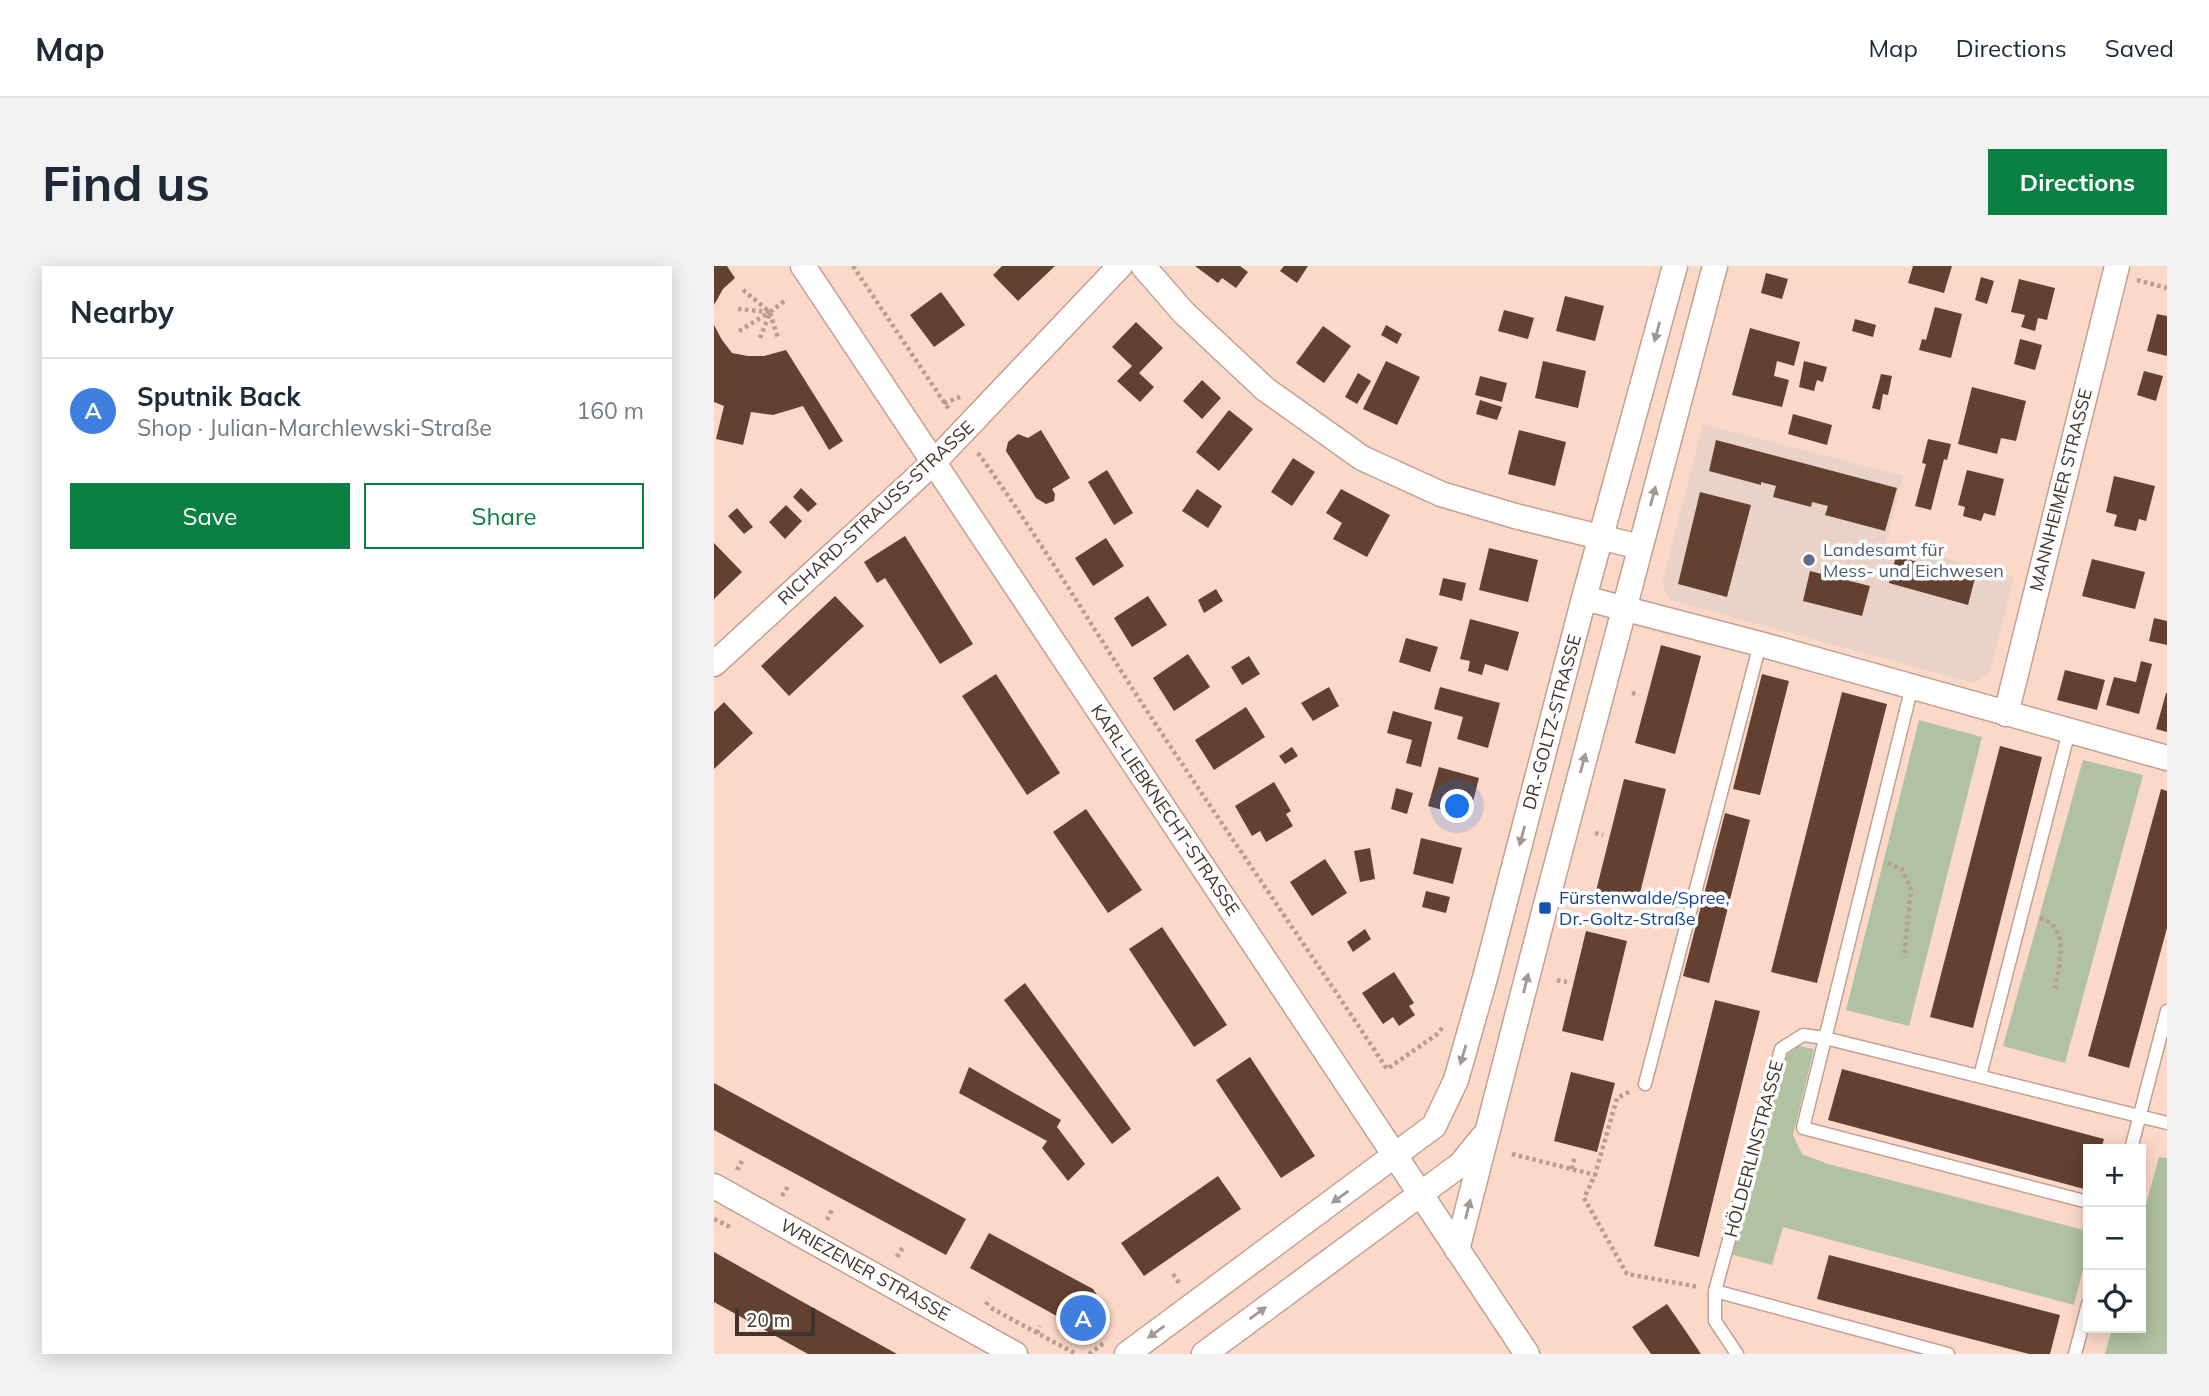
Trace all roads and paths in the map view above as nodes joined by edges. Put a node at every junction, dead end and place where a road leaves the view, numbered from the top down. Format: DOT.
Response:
graph roads {
  1 [pos="803,266"];
  2 [pos="853,266"];
  3 [pos="1120,266"];
  4 [pos="1143,266"];
  5 [pos="1675,266"];
  6 [pos="1715,266"];
  7 [pos="2117,266"];
  8 [pos="743,290"];
  9 [pos="787,299"];
  10 [pos="738,309"];
  11 [pos="770,313"];
  12 [pos="738,331"];
  13 [pos="760,338"];
  14 [pos="778,338"];
  15 [pos="963,431"];
  16 [pos="934,462"];
  17 [pos="1601,538"];
  18 [pos="1640,547"];
  19 [pos="1584,598"];
  20 [pos="1623,608"];
  21 [pos="1760,644"];
  22 [pos="714,664"];
  23 [pos="1912,686"];
  24 [pos="1632,693"];
  25 [pos="1639,695"];
  26 [pos="2006,714"];
  27 [pos="2069,731"];
  28 [pos="2167,758"];
  29 [pos="1595,833"];
  30 [pos="1603,835"];
  31 [pos="1870,859"];
  32 [pos="2022,913"];
  33 [pos="1904,957"];
  34 [pos="1557,980"];
  35 [pos="1567,982"];
  36 [pos="2055,991"];
  37 [pos="2167,1011"];
  38 [pos="1446,1024"];
  39 [pos="1825,1038"];
  40 [pos="1980,1076"];
  41 [pos="1645,1084"];
  42 [pos="2140,1116"];
  43 [pos="2167,1123"];
  44 [pos="1487,1132"];
  45 [pos="2132,1144"];
  46 [pos="1512,1154"];
  47 [pos="1575,1156"];
  48 [pos="1395,1157"];
  49 [pos="742,1161"];
  50 [pos="1572,1169"];
  51 [pos="736,1171"];
  52 [pos="1595,1175"];
  53 [pos="789,1185"];
  54 [pos="714,1186"];
  55 [pos="1420,1195"];
  56 [pos="782,1196"];
  57 [pos="2083,1201"];
  58 [pos="833,1208"];
  59 [pos="827,1220"];
  60 [pos="903,1247"];
  61 [pos="1457,1250"];
  62 [pos="897,1257"];
  63 [pos="1173,1274"];
  64 [pos="1183,1287"];
  65 [pos="1715,1291"];
  66 [pos="990,1299"];
  67 [pos="986,1305"];
  68 [pos="2083,1323"];
  69 [pos="1040,1326"];
  70 [pos="1037,1333"];
  71 [pos="1015,1354"];
  72 [pos="1127,1354"];
  73 [pos="1204,1354"];
  74 [pos="1527,1354"];
  75 [pos="1737,1354"];
  76 [pos="1948,1354"];
  77 [pos="2075,1354"];
  1 -- 16 [label="street, KARL-LIEBKNECHT-STRASSE"];
  2 -- 15 [label="path"];
  3 -- 15 [label="street, RICHARD-STRAUSS-STRASSE"];
  4 -- 17 [label="street"];
  5 -- 17 [label="street, DR.-GOLTZ-STRASSE, one-way"];
  18 -- 6 [label="street, one-way"];
  7 -- 26 [label="street, MANNHEIMER STRASSE"];
  8 -- 11 [label="path"];
  9 -- 11 [label="path"];
  10 -- 11 [label="path"];
  11 -- 12 [label="path"];
  11 -- 13 [label="path"];
  11 -- 14 [label="path"];
  15 -- 16 [label="street, RICHARD-STRAUSS-STRASSE"];
  15 -- 38 [label="path"];
  16 -- 22 [label="street, RICHARD-STRAUSS-STRASSE"];
  16 -- 48 [label="street, KARL-LIEBKNECHT-STRASSE"];
  17 -- 18 [label="street"];
  17 -- 19 [label="street, DR.-GOLTZ-STRASSE"];
  18 -- 20 [label="street"];
  19 -- 20 [label="street"];
  19 -- 48 [label="street, DR.-GOLTZ-STRASSE, one-way"];
  20 -- 21 [label="street"];
  44 -- 20 [label="street, one-way"];
  21 -- 23 [label="street"];
  21 -- 41 [label="lane"];
  23 -- 26 [label="street"];
  23 -- 31 [label="lane"];
  24 -- 25 [label="path"];
  26 -- 27 [label="street"];
  27 -- 28 [label="street"];
  27 -- 32 [label="lane"];
  29 -- 30 [label="path"];
  31 -- 33 [label="path"];
  31 -- 39 [label="lane"];
  32 -- 36 [label="path"];
  32 -- 40 [label="lane"];
  34 -- 35 [label="path"];
  37 -- 42 [label="lane"];
  39 -- 40 [label="lane"];
  39 -- 57 [label="lane"];
  39 -- 65 [label="lane, HÖLDERLINSTRASSE"];
  40 -- 42 [label="lane"];
  41 -- 52 [label="path"];
  42 -- 43 [label="lane"];
  42 -- 45 [label="lane"];
  44 -- 55 [label="street"];
  61 -- 44 [label="street, one-way"];
  46 -- 50 [label="path"];
  47 -- 50 [label="path"];
  48 -- 55 [label="street, KARL-LIEBKNECHT-STRASSE"];
  48 -- 72 [label="street, DR.-GOLTZ-STRASSE, one-way"];
  49 -- 51 [label="path"];
  50 -- 52 [label="path"];
  52 -- 65 [label="path"];
  53 -- 56 [label="path"];
  54 -- 71 [label="street, WRIEZENER STRASSE"];
  55 -- 61 [label="street, KARL-LIEBKNECHT-STRASSE"];
  73 -- 55 [label="street, one-way"];
  58 -- 59 [label="path"];
  60 -- 62 [label="path"];
  61 -- 74 [label="street, KARL-LIEBKNECHT-STRASSE"];
  63 -- 64 [label="path"];
  65 -- 75 [label="lane, HÖLDERLINSTRASSE"];
  65 -- 76 [label="lane"];
  66 -- 67 [label="path"];
  68 -- 77 [label="lane"];
  69 -- 70 [label="path"];
}
